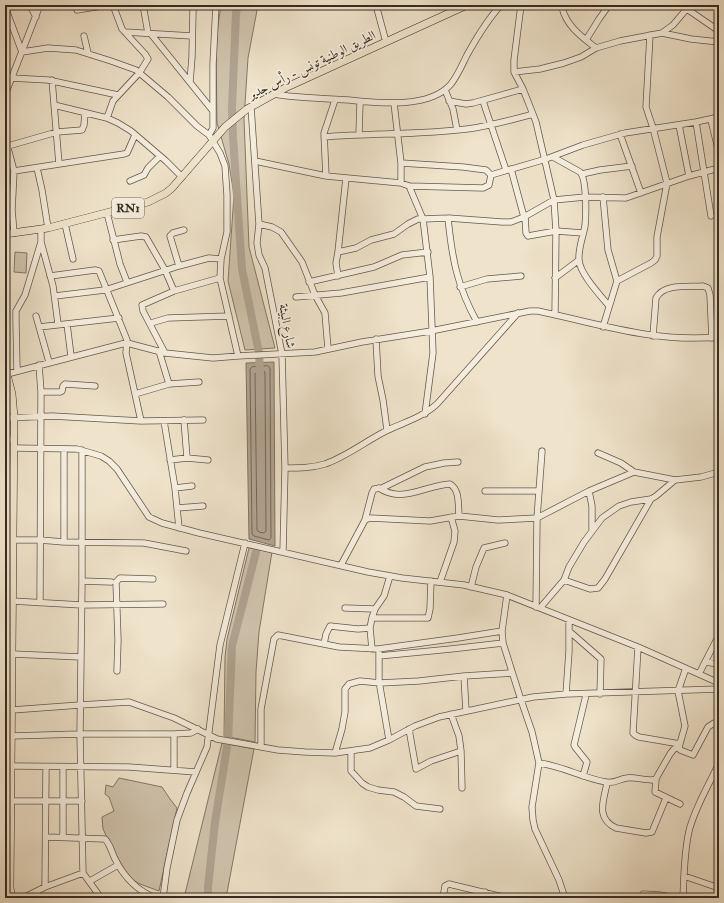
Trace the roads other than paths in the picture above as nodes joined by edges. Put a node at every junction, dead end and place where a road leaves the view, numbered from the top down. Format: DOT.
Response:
graph roads {
  1 [pos="30,5"];
  2 [pos="40,5"];
  3 [pos="108,5"];
  4 [pos="113,5"];
  5 [pos="143,5"];
  6 [pos="216,5"];
  7 [pos="377,5"];
  8 [pos="467,5"];
  9 [pos="501,5"];
  10 [pos="520,5"];
  11 [pos="548,5"];
  12 [pos="609,5"];
  13 [pos="712,5"];
  14 [pos="564,6"];
  15 [pos="689,7"];
  16 [pos="454,8"];
  17 [pos="719,8"];
  18 [pos="5,9"];
  19 [pos="77,10"];
  20 [pos="193,10"];
  21 [pos="36,17"];
  22 [pos="719,31"];
  23 [pos="125,32"];
  24 [pos="662,33"];
  25 [pos="149,34"];
  26 [pos="650,35"];
  27 [pos="84,36"];
  28 [pos="192,36"];
  29 [pos="586,40"];
  30 [pos="386,42"];
  31 [pos="719,42"];
  32 [pos="596,48"];
  33 [pos="22,52"];
  34 [pos="88,53"];
  35 [pos="140,72"];
  36 [pos="514,72"];
  37 [pos="11,78"];
  38 [pos="52,80"];
  39 [pos="190,82"];
  40 [pos="523,89"];
  41 [pos="445,90"];
  42 [pos="273,94"];
  43 [pos="5,95"];
  44 [pos="118,95"];
  45 [pos="335,100"];
  46 [pos="450,101"];
  47 [pos="483,101"];
  48 [pos="360,102"];
  49 [pos="394,103"];
  50 [pos="54,105"];
  51 [pos="249,108"];
  52 [pos="213,111"];
  53 [pos="85,113"];
  54 [pos="533,114"];
  55 [pos="719,117"];
  56 [pos="107,118"];
  57 [pos="711,120"];
  58 [pos="696,122"];
  59 [pos="679,125"];
  60 [pos="491,126"];
  61 [pos="653,128"];
  62 [pos="457,130"];
  63 [pos="57,132"];
  64 [pos="397,133"];
  65 [pos="359,134"];
  66 [pos="620,134"];
  67 [pos="135,135"];
  68 [pos="5,137"];
  69 [pos="324,137"];
  70 [pos="211,138"];
  71 [pos="8,146"];
  72 [pos="719,153"];
  73 [pos="160,156"];
  74 [pos="552,157"];
  75 [pos="546,159"];
  76 [pos="255,161"];
  77 [pos="401,163"];
  78 [pos="59,164"];
  79 [pos="632,166"];
  80 [pos="37,168"];
  81 [pos="719,168"];
  82 [pos="508,169"];
  83 [pos="14,171"];
  84 [pos="704,172"];
  85 [pos="582,174"];
  86 [pos="491,175"];
  87 [pos="326,176"];
  88 [pos="688,176"];
  89 [pos="182,177"];
  90 [pos="346,178"];
  91 [pos="130,181"];
  92 [pos="401,183"];
  93 [pos="666,183"];
  94 [pos="409,186"];
  95 [pos="641,193"];
  96 [pos="585,197"];
  97 [pos="603,197"];
  98 [pos="554,200"];
  99 [pos="107,213"];
  100 [pos="711,216"];
  101 [pos="524,217"];
  102 [pos="448,218"];
  103 [pos="424,219"];
  104 [pos="66,224"];
  105 [pos="259,224"];
  106 [pos="44,229"];
  107 [pos="184,230"];
  108 [pos="556,231"];
  109 [pos="584,233"];
  110 [pos="8,234"];
  111 [pos="113,240"];
  112 [pos="41,242"];
  113 [pos="338,252"];
  114 [pos="428,252"];
  115 [pos="221,258"];
  116 [pos="73,259"];
  117 [pos="579,260"];
  118 [pos="180,266"];
  119 [pos="165,270"];
  120 [pos="50,276"];
  121 [pos="338,276"];
  122 [pos="521,276"];
  123 [pos="430,277"];
  124 [pos="220,278"];
  125 [pos="556,278"];
  126 [pos="617,281"];
  127 [pos="127,282"];
  128 [pos="309,282"];
  129 [pos="460,287"];
  130 [pos="105,290"];
  131 [pos="174,291"];
  132 [pos="315,295"];
  133 [pos="54,296"];
  134 [pos="296,297"];
  135 [pos="609,306"];
  136 [pos="518,313"];
  137 [pos="555,315"];
  138 [pos="36,316"];
  139 [pos="229,316"];
  140 [pos="119,318"];
  141 [pos="477,322"];
  142 [pos="151,323"];
  143 [pos="58,324"];
  144 [pos="67,324"];
  145 [pos="39,327"];
  146 [pos="603,327"];
  147 [pos="431,331"];
  148 [pos="653,336"];
  149 [pos="719,337"];
  150 [pos="712,338"];
  151 [pos="376,339"];
  152 [pos="128,343"];
  153 [pos="328,349"];
  154 [pos="158,351"];
  155 [pos="165,353"];
  156 [pos="282,354"];
  157 [pos="71,356"];
  158 [pos="238,356"];
  159 [pos="49,362"];
  160 [pos="39,365"];
  161 [pos="6,370"];
  162 [pos="17,370"];
  163 [pos="199,382"];
  164 [pos="169,384"];
  165 [pos="95,386"];
  166 [pos="41,392"];
  167 [pos="135,394"];
  168 [pos="425,414"];
  169 [pos="14,417"];
  170 [pos="41,417"];
  171 [pos="5,418"];
  172 [pos="184,420"];
  173 [pos="203,420"];
  174 [pos="141,421"];
  175 [pos="164,421"];
  176 [pos="387,430"];
  177 [pos="14,439"];
  178 [pos="5,440"];
  179 [pos="14,448"];
  180 [pos="40,448"];
  181 [pos="64,449"];
  182 [pos="82,450"];
  183 [pos="542,452"];
  184 [pos="598,453"];
  185 [pos="187,458"];
  186 [pos="170,460"];
  187 [pos="208,460"];
  188 [pos="458,462"];
  189 [pos="285,468"];
  190 [pos="634,472"];
  191 [pos="719,472"];
  192 [pos="675,480"];
  193 [pos="8,482"];
  194 [pos="192,486"];
  195 [pos="175,488"];
  196 [pos="379,488"];
  197 [pos="539,490"];
  198 [pos="485,491"];
  199 [pos="589,491"];
  200 [pos="651,499"];
  201 [pos="203,506"];
  202 [pos="177,508"];
  203 [pos="458,516"];
  204 [pos="452,517"];
  205 [pos="537,518"];
  206 [pos="365,520"];
  207 [pos="179,528"];
  208 [pos="592,531"];
  209 [pos="5,535"];
  210 [pos="13,538"];
  211 [pos="40,540"];
  212 [pos="64,542"];
  213 [pos="83,542"];
  214 [pos="245,543"];
  215 [pos="504,543"];
  216 [pos="186,551"];
  217 [pos="283,552"];
  218 [pos="341,565"];
  219 [pos="390,576"];
  220 [pos="154,579"];
  221 [pos="564,580"];
  222 [pos="82,581"];
  223 [pos="431,581"];
  224 [pos="111,582"];
  225 [pos="440,582"];
  226 [pos="470,587"];
  227 [pos="507,595"];
  228 [pos="10,599"];
  229 [pos="40,603"];
  230 [pos="164,604"];
  231 [pos="82,605"];
  232 [pos="116,605"];
  233 [pos="538,607"];
  234 [pos="345,608"];
  235 [pos="375,609"];
  236 [pos="372,618"];
  237 [pos="569,620"];
  238 [pos="370,628"];
  239 [pos="502,631"];
  240 [pos="569,631"];
  241 [pos="719,635"];
  242 [pos="503,642"];
  243 [pos="324,644"];
  244 [pos="638,647"];
  245 [pos="375,649"];
  246 [pos="12,654"];
  247 [pos="379,656"];
  248 [pos="81,657"];
  249 [pos="705,662"];
  250 [pos="8,663"];
  251 [pos="719,664"];
  252 [pos="686,668"];
  253 [pos="117,671"];
  254 [pos="512,673"];
  255 [pos="700,674"];
  256 [pos="464,676"];
  257 [pos="719,682"];
  258 [pos="380,683"];
  259 [pos="719,689"];
  260 [pos="678,691"];
  261 [pos="637,692"];
  262 [pos="566,694"];
  263 [pos="586,694"];
  264 [pos="600,694"];
  265 [pos="520,700"];
  266 [pos="80,704"];
  267 [pos="12,710"];
  268 [pos="466,711"];
  269 [pos="451,714"];
  270 [pos="719,724"];
  271 [pos="198,729"];
  272 [pos="409,729"];
  273 [pos="80,734"];
  274 [pos="174,734"];
  275 [pos="208,735"];
  276 [pos="11,736"];
  277 [pos="389,740"];
  278 [pos="8,746"];
  279 [pos="261,746"];
  280 [pos="679,746"];
  281 [pos="461,751"];
  282 [pos="351,752"];
  283 [pos="335,753"];
  284 [pos="539,763"];
  285 [pos="719,764"];
  286 [pos="11,766"];
  287 [pos="46,767"];
  288 [pos="63,767"];
  289 [pos="81,767"];
  290 [pos="174,770"];
  291 [pos="196,772"];
  292 [pos="582,776"];
  293 [pos="656,779"];
  294 [pos="607,782"];
  295 [pos="462,788"];
  296 [pos="666,798"];
  297 [pos="63,800"];
  298 [pos="11,801"];
  299 [pos="46,801"];
  300 [pos="82,801"];
  301 [pos="680,804"];
  302 [pos="440,809"];
  303 [pos="46,837"];
  304 [pos="63,837"];
  305 [pos="82,838"];
  306 [pos="118,865"];
  307 [pos="83,873"];
  308 [pos="684,876"];
  309 [pos="90,881"];
  310 [pos="45,887"];
  311 [pos="10,888"];
  312 [pos="719,888"];
  313 [pos="484,895"];
  314 [pos="660,896"];
  315 [pos="7,898"];
  316 [pos="12,898"];
  317 [pos="23,898"];
  318 [pos="101,898"];
  319 [pos="156,898"];
  320 [pos="163,898"];
  321 [pos="443,898"];
  322 [pos="506,898"];
  323 [pos="565,898"];
  324 [pos="640,898"];
  325 [pos="676,898"];
  326 [pos="683,898"];
  1 -- 21 [label="street"];
  2 -- 21 [label="street"];
  3 -- 19 [label="street"];
  4 -- 23 [label="street"];
  5 -- 25 [label="street"];
  6 -- 52 [label="street"];
  7 -- 30 [label="street"];
  8 -- 16 [label="main road, الطريق الوطنية تونس - رأس جدير / RN1"];
  9 -- 41 [label="street"];
  10 -- 36 [label="street"];
  11 -- 14 [label="street"];
  12 -- 29 [label="street"];
  13 -- 17 [label="street"];
  14 -- 29 [label="street"];
  15 -- 22 [label="street"];
  15 -- 24 [label="street"];
  16 -- 30 [label="main road, الطريق الوطنية تونس - رأس جدير / RN1"];
  18 -- 33 [label="street"];
  20 -- 28 [label="street"];
  21 -- 33 [label="street"];
  23 -- 25 [label="street"];
  23 -- 35 [label="street"];
  24 -- 26 [label="street"];
  24 -- 31 [label="street"];
  25 -- 28 [label="street"];
  25 -- 39 [label="street"];
  26 -- 32 [label="street"];
  26 -- 61 [label="street"];
  27 -- 34 [label="street"];
  28 -- 39 [label="street"];
  29 -- 32 [label="street"];
  30 -- 42 [label="main road, الطريق الوطنية تونس - رأس جدير / RN1"];
  32 -- 36 [label="street"];
  33 -- 34 [label="street"];
  33 -- 37 [label="street"];
  34 -- 35 [label="street"];
  35 -- 44 [label="street"];
  35 -- 70 [label="street"];
  36 -- 40 [label="street"];
  37 -- 38 [label="street"];
  37 -- 43 [label="street"];
  38 -- 44 [label="street"];
  38 -- 50 [label="street"];
  39 -- 52 [label="street"];
  40 -- 47 [label="street"];
  40 -- 54 [label="street"];
  41 -- 46 [label="street"];
  41 -- 49 [label="street"];
  42 -- 45 [label="street"];
  42 -- 51 [label="main road, الطريق الوطنية تونس - رأس جدير / RN1"];
  44 -- 56 [label="street"];
  45 -- 48 [label="street"];
  45 -- 69 [label="street"];
  46 -- 47 [label="street"];
  46 -- 62 [label="street"];
  47 -- 60 [label="street"];
  48 -- 49 [label="street"];
  48 -- 65 [label="street"];
  49 -- 64 [label="street"];
  50 -- 53 [label="street"];
  50 -- 63 [label="street"];
  51 -- 70 [label="main road, الطريق الوطنية تونس - رأس جدير / RN1"];
  51 -- 76 [label="street, شارع البيئة"];
  52 -- 70 [label="street"];
  53 -- 56 [label="street"];
  53 -- 63 [label="street"];
  54 -- 60 [label="street"];
  54 -- 75 [label="street"];
  55 -- 57 [label="street"];
  56 -- 67 [label="street"];
  57 -- 58 [label="street"];
  57 -- 72 [label="street"];
  58 -- 59 [label="street"];
  58 -- 84 [label="street"];
  59 -- 61 [label="street"];
  59 -- 88 [label="street"];
  60 -- 62 [label="street"];
  60 -- 82 [label="street"];
  61 -- 66 [label="street"];
  61 -- 93 [label="street"];
  62 -- 64 [label="street"];
  63 -- 71 [label="street"];
  63 -- 78 [label="street"];
  64 -- 65 [label="street"];
  64 -- 77 [label="street"];
  65 -- 69 [label="street"];
  66 -- 74 [label="street"];
  66 -- 79 [label="street"];
  67 -- 73 [label="street"];
  67 -- 78 [label="street"];
  68 -- 71 [label="street"];
  69 -- 87 [label="street"];
  70 -- 89 [label="main road, الطريق الوطنية تونس - رأس جدير / RN1"];
  70 -- 115 [label="street"];
  71 -- 83 [label="street"];
  73 -- 89 [label="street"];
  73 -- 91 [label="street"];
  74 -- 75 [label="street"];
  74 -- 85 [label="street"];
  75 -- 82 [label="street"];
  75 -- 98 [label="street"];
  76 -- 87 [label="street"];
  76 -- 105 [label="street, شارع البيئة"];
  77 -- 86 [label="street"];
  77 -- 92 [label="street"];
  78 -- 80 [label="street"];
  79 -- 85 [label="street"];
  79 -- 95 [label="street"];
  80 -- 83 [label="street"];
  80 -- 106 [label="street"];
  81 -- 84 [label="street"];
  82 -- 86 [label="street"];
  82 -- 101 [label="street"];
  83 -- 110 [label="street"];
  84 -- 88 [label="street"];
  84 -- 100 [label="street"];
  85 -- 96 [label="street"];
  86 -- 94 [label="street"];
  87 -- 90 [label="street"];
  88 -- 93 [label="street"];
  89 -- 99 [label="main road, الطريق الوطنية تونس - رأس جدير / RN1"];
  90 -- 92 [label="street"];
  90 -- 113 [label="street"];
  92 -- 94 [label="street"];
  93 -- 95 [label="street"];
  93 -- 126 [label="street"];
  94 -- 103 [label="street"];
  95 -- 97 [label="street"];
  96 -- 97 [label="street"];
  96 -- 98 [label="street"];
  96 -- 109 [label="street"];
  97 -- 126 [label="street"];
  98 -- 101 [label="street"];
  98 -- 108 [label="street"];
  99 -- 104 [label="main road, الطريق الوطنية تونس - رأس جدير / RN1"];
  99 -- 111 [label="street"];
  101 -- 102 [label="street"];
  101 -- 108 [label="street"];
  102 -- 103 [label="street"];
  102 -- 129 [label="street"];
  103 -- 113 [label="street"];
  103 -- 114 [label="street"];
  104 -- 106 [label="main road, الطريق الوطنية تونس - رأس جدير / RN1"];
  104 -- 116 [label="street"];
  105 -- 128 [label="street"];
  105 -- 156 [label="street, شارع البيئة"];
  106 -- 110 [label="main road, الطريق الوطنية تونس - رأس جدير / RN1"];
  106 -- 112 [label="street"];
  107 -- 118 [label="street"];
  108 -- 109 [label="street"];
  108 -- 125 [label="street"];
  109 -- 117 [label="street"];
  111 -- 119 [label="street"];
  111 -- 127 [label="street"];
  112 -- 120 [label="street"];
  112 -- 162 [label="street"];
  113 -- 121 [label="street"];
  114 -- 121 [label="street"];
  114 -- 123 [label="street"];
  115 -- 118 [label="street"];
  115 -- 124 [label="street"];
  117 -- 125 [label="street"];
  117 -- 135 [label="street"];
  118 -- 119 [label="street"];
  119 -- 127 [label="street"];
  119 -- 131 [label="street"];
  120 -- 130 [label="street"];
  120 -- 133 [label="street"];
  121 -- 128 [label="street"];
  122 -- 129 [label="street"];
  123 -- 132 [label="street"];
  123 -- 147 [label="street"];
  124 -- 131 [label="street"];
  124 -- 139 [label="street"];
  125 -- 137 [label="street"];
  126 -- 135 [label="street"];
  127 -- 130 [label="street"];
  128 -- 132 [label="street"];
  129 -- 141 [label="street"];
  130 -- 133 [label="street"];
  130 -- 140 [label="street"];
  131 -- 142 [label="street"];
  132 -- 134 [label="street"];
  132 -- 153 [label="street"];
  133 -- 143 [label="street"];
  135 -- 146 [label="street"];
  136 -- 137 [label="street"];
  136 -- 141 [label="street"];
  136 -- 168 [label="street"];
  137 -- 146 [label="street"];
  138 -- 145 [label="street"];
  139 -- 142 [label="street"];
  139 -- 158 [label="street"];
  140 -- 144 [label="street"];
  140 -- 152 [label="street"];
  141 -- 147 [label="street"];
  142 -- 155 [label="street"];
  143 -- 144 [label="street"];
  143 -- 145 [label="street"];
  144 -- 157 [label="street"];
  145 -- 159 [label="street"];
  146 -- 148 [label="street"];
  147 -- 151 [label="street"];
  147 -- 168 [label="street"];
  148 -- 150 [label="street"];
  148 -- 150 [label="street"];
  149 -- 150 [label="street"];
  151 -- 153 [label="street"];
  151 -- 176 [label="street"];
  152 -- 154 [label="street"];
  152 -- 157 [label="street"];
  152 -- 167 [label="street"];
  153 -- 156 [label="street"];
  154 -- 155 [label="street"];
  154 -- 164 [label="street"];
  155 -- 158 [label="street"];
  156 -- 158 [label="street"];
  156 -- 189 [label="street, شارع البيئة"];
  157 -- 159 [label="street"];
  159 -- 160 [label="street"];
  160 -- 162 [label="street"];
  160 -- 166 [label="street"];
  161 -- 162 [label="street"];
  161 -- 169 [label="main road"];
  163 -- 164 [label="street"];
  164 -- 167 [label="street"];
  165 -- 166 [label="street"];
  166 -- 170 [label="street"];
  167 -- 174 [label="street"];
  168 -- 176 [label="street"];
  169 -- 170 [label="street"];
  169 -- 171 [label="street"];
  169 -- 177 [label="main road"];
  170 -- 174 [label="street"];
  170 -- 180 [label="street"];
  172 -- 173 [label="street"];
  172 -- 175 [label="street"];
  172 -- 185 [label="street"];
  174 -- 175 [label="street"];
  175 -- 186 [label="street"];
  176 -- 189 [label="street"];
  177 -- 178 [label="street"];
  177 -- 179 [label="main road"];
  179 -- 180 [label="street"];
  179 -- 193 [label="main road"];
  180 -- 181 [label="street"];
  180 -- 211 [label="street"];
  181 -- 182 [label="street"];
  181 -- 212 [label="street"];
  182 -- 207 [label="street"];
  182 -- 213 [label="street"];
  183 -- 197 [label="street"];
  184 -- 190 [label="street"];
  185 -- 186 [label="street"];
  185 -- 187 [label="street"];
  186 -- 195 [label="street"];
  188 -- 196 [label="street"];
  189 -- 217 [label="street, شارع البيئة"];
  190 -- 192 [label="street"];
  190 -- 199 [label="street"];
  191 -- 192 [label="street"];
  192 -- 200 [label="street"];
  193 -- 210 [label="main road"];
  194 -- 195 [label="street"];
  195 -- 202 [label="street"];
  196 -- 203 [label="street"];
  196 -- 206 [label="street"];
  197 -- 198 [label="street"];
  197 -- 205 [label="street"];
  199 -- 205 [label="street"];
  199 -- 208 [label="street"];
  200 -- 208 [label="street"];
  200 -- 221 [label="street"];
  201 -- 202 [label="street"];
  202 -- 207 [label="street"];
  203 -- 204 [label="street"];
  203 -- 205 [label="street"];
  204 -- 206 [label="street"];
  204 -- 225 [label="street"];
  205 -- 233 [label="street"];
  206 -- 218 [label="street"];
  207 -- 214 [label="street"];
  208 -- 221 [label="street"];
  209 -- 210 [label="street"];
  210 -- 211 [label="street"];
  210 -- 228 [label="main road"];
  211 -- 212 [label="street"];
  211 -- 229 [label="street"];
  212 -- 213 [label="street"];
  213 -- 216 [label="street"];
  213 -- 222 [label="street"];
  214 -- 217 [label="street"];
  214 -- 275 [label="street"];
  215 -- 226 [label="street"];
  217 -- 218 [label="street"];
  218 -- 219 [label="street"];
  219 -- 223 [label="street"];
  219 -- 235 [label="street"];
  220 -- 232 [label="street"];
  221 -- 233 [label="street"];
  222 -- 224 [label="street"];
  222 -- 231 [label="street"];
  223 -- 225 [label="street"];
  223 -- 236 [label="street"];
  225 -- 226 [label="street"];
  226 -- 227 [label="street"];
  227 -- 233 [label="street"];
  227 -- 239 [label="street"];
  228 -- 229 [label="street"];
  228 -- 246 [label="main road"];
  229 -- 231 [label="street"];
  230 -- 232 [label="street"];
  231 -- 232 [label="street"];
  231 -- 248 [label="street"];
  232 -- 253 [label="street"];
  233 -- 237 [label="street"];
  234 -- 235 [label="street"];
  235 -- 236 [label="street"];
  236 -- 238 [label="street"];
  237 -- 240 [label="street"];
  237 -- 244 [label="street"];
  238 -- 243 [label="street"];
  238 -- 245 [label="street"];
  239 -- 242 [label="street"];
  239 -- 245 [label="street"];
  240 -- 262 [label="street"];
  240 -- 264 [label="street"];
  241 -- 249 [label="street"];
  242 -- 247 [label="street"];
  242 -- 254 [label="street"];
  243 -- 245 [label="street"];
  243 -- 279 [label="street"];
  244 -- 252 [label="street"];
  244 -- 261 [label="street"];
  245 -- 247 [label="street"];
  246 -- 248 [label="street"];
  246 -- 250 [label="main road"];
  247 -- 258 [label="street"];
  248 -- 266 [label="street"];
  249 -- 251 [label="street"];
  249 -- 255 [label="street"];
  250 -- 267 [label="main road"];
  252 -- 255 [label="street"];
  252 -- 260 [label="street"];
  254 -- 256 [label="street"];
  254 -- 265 [label="street"];
  255 -- 257 [label="street"];
  256 -- 258 [label="street"];
  256 -- 268 [label="street"];
  258 -- 277 [label="street"];
  258 -- 283 [label="street"];
  259 -- 260 [label="street"];
  260 -- 261 [label="street"];
  260 -- 280 [label="street"];
  261 -- 264 [label="street"];
  261 -- 280 [label="street"];
  262 -- 263 [label="street"];
  262 -- 265 [label="street"];
  263 -- 264 [label="street"];
  263 -- 292 [label="street"];
  265 -- 268 [label="street"];
  265 -- 284 [label="street"];
  266 -- 267 [label="street"];
  266 -- 271 [label="street"];
  266 -- 273 [label="street"];
  267 -- 276 [label="main road"];
  268 -- 269 [label="street"];
  269 -- 272 [label="street"];
  269 -- 281 [label="street"];
  270 -- 280 [label="street"];
  271 -- 274 [label="street"];
  271 -- 275 [label="street"];
  272 -- 277 [label="street"];
  272 -- 281 [label="street"];
  273 -- 274 [label="street"];
  273 -- 276 [label="street"];
  273 -- 289 [label="street"];
  274 -- 290 [label="street"];
  275 -- 279 [label="street"];
  275 -- 291 [label="street"];
  276 -- 278 [label="main road"];
  277 -- 282 [label="street"];
  278 -- 286 [label="main road"];
  279 -- 283 [label="street"];
  280 -- 293 [label="street"];
  281 -- 295 [label="street"];
  282 -- 283 [label="street"];
  282 -- 302 [label="street"];
  284 -- 292 [label="street"];
  284 -- 323 [label="street"];
  285 -- 308 [label="street"];
  286 -- 287 [label="street"];
  286 -- 298 [label="main road"];
  287 -- 288 [label="street"];
  287 -- 299 [label="street"];
  288 -- 289 [label="street"];
  288 -- 297 [label="street"];
  289 -- 290 [label="street"];
  289 -- 300 [label="street"];
  290 -- 291 [label="street"];
  291 -- 320 [label="street"];
  292 -- 294 [label="street"];
  293 -- 294 [label="street"];
  293 -- 296 [label="street"];
  294 -- 296 [label="street"];
  296 -- 301 [label="street"];
  297 -- 299 [label="street"];
  297 -- 300 [label="street"];
  297 -- 304 [label="street"];
  298 -- 299 [label="street"];
  298 -- 311 [label="main road"];
  299 -- 303 [label="street"];
  300 -- 305 [label="street"];
  303 -- 304 [label="street"];
  303 -- 310 [label="street"];
  304 -- 305 [label="street"];
  305 -- 306 [label="street"];
  305 -- 307 [label="street"];
  306 -- 309 [label="street"];
  306 -- 319 [label="street"];
  307 -- 309 [label="street"];
  307 -- 310 [label="street"];
  308 -- 312 [label="street"];
  308 -- 326 [label="street"];
  309 -- 318 [label="street"];
  310 -- 317 [label="street"];
  311 -- 315 [label="main road"];
  311 -- 316 [label="main road"];
  313 -- 321 [label="street"];
  313 -- 322 [label="street"];
  314 -- 324 [label="street"];
  314 -- 325 [label="street"];
}
